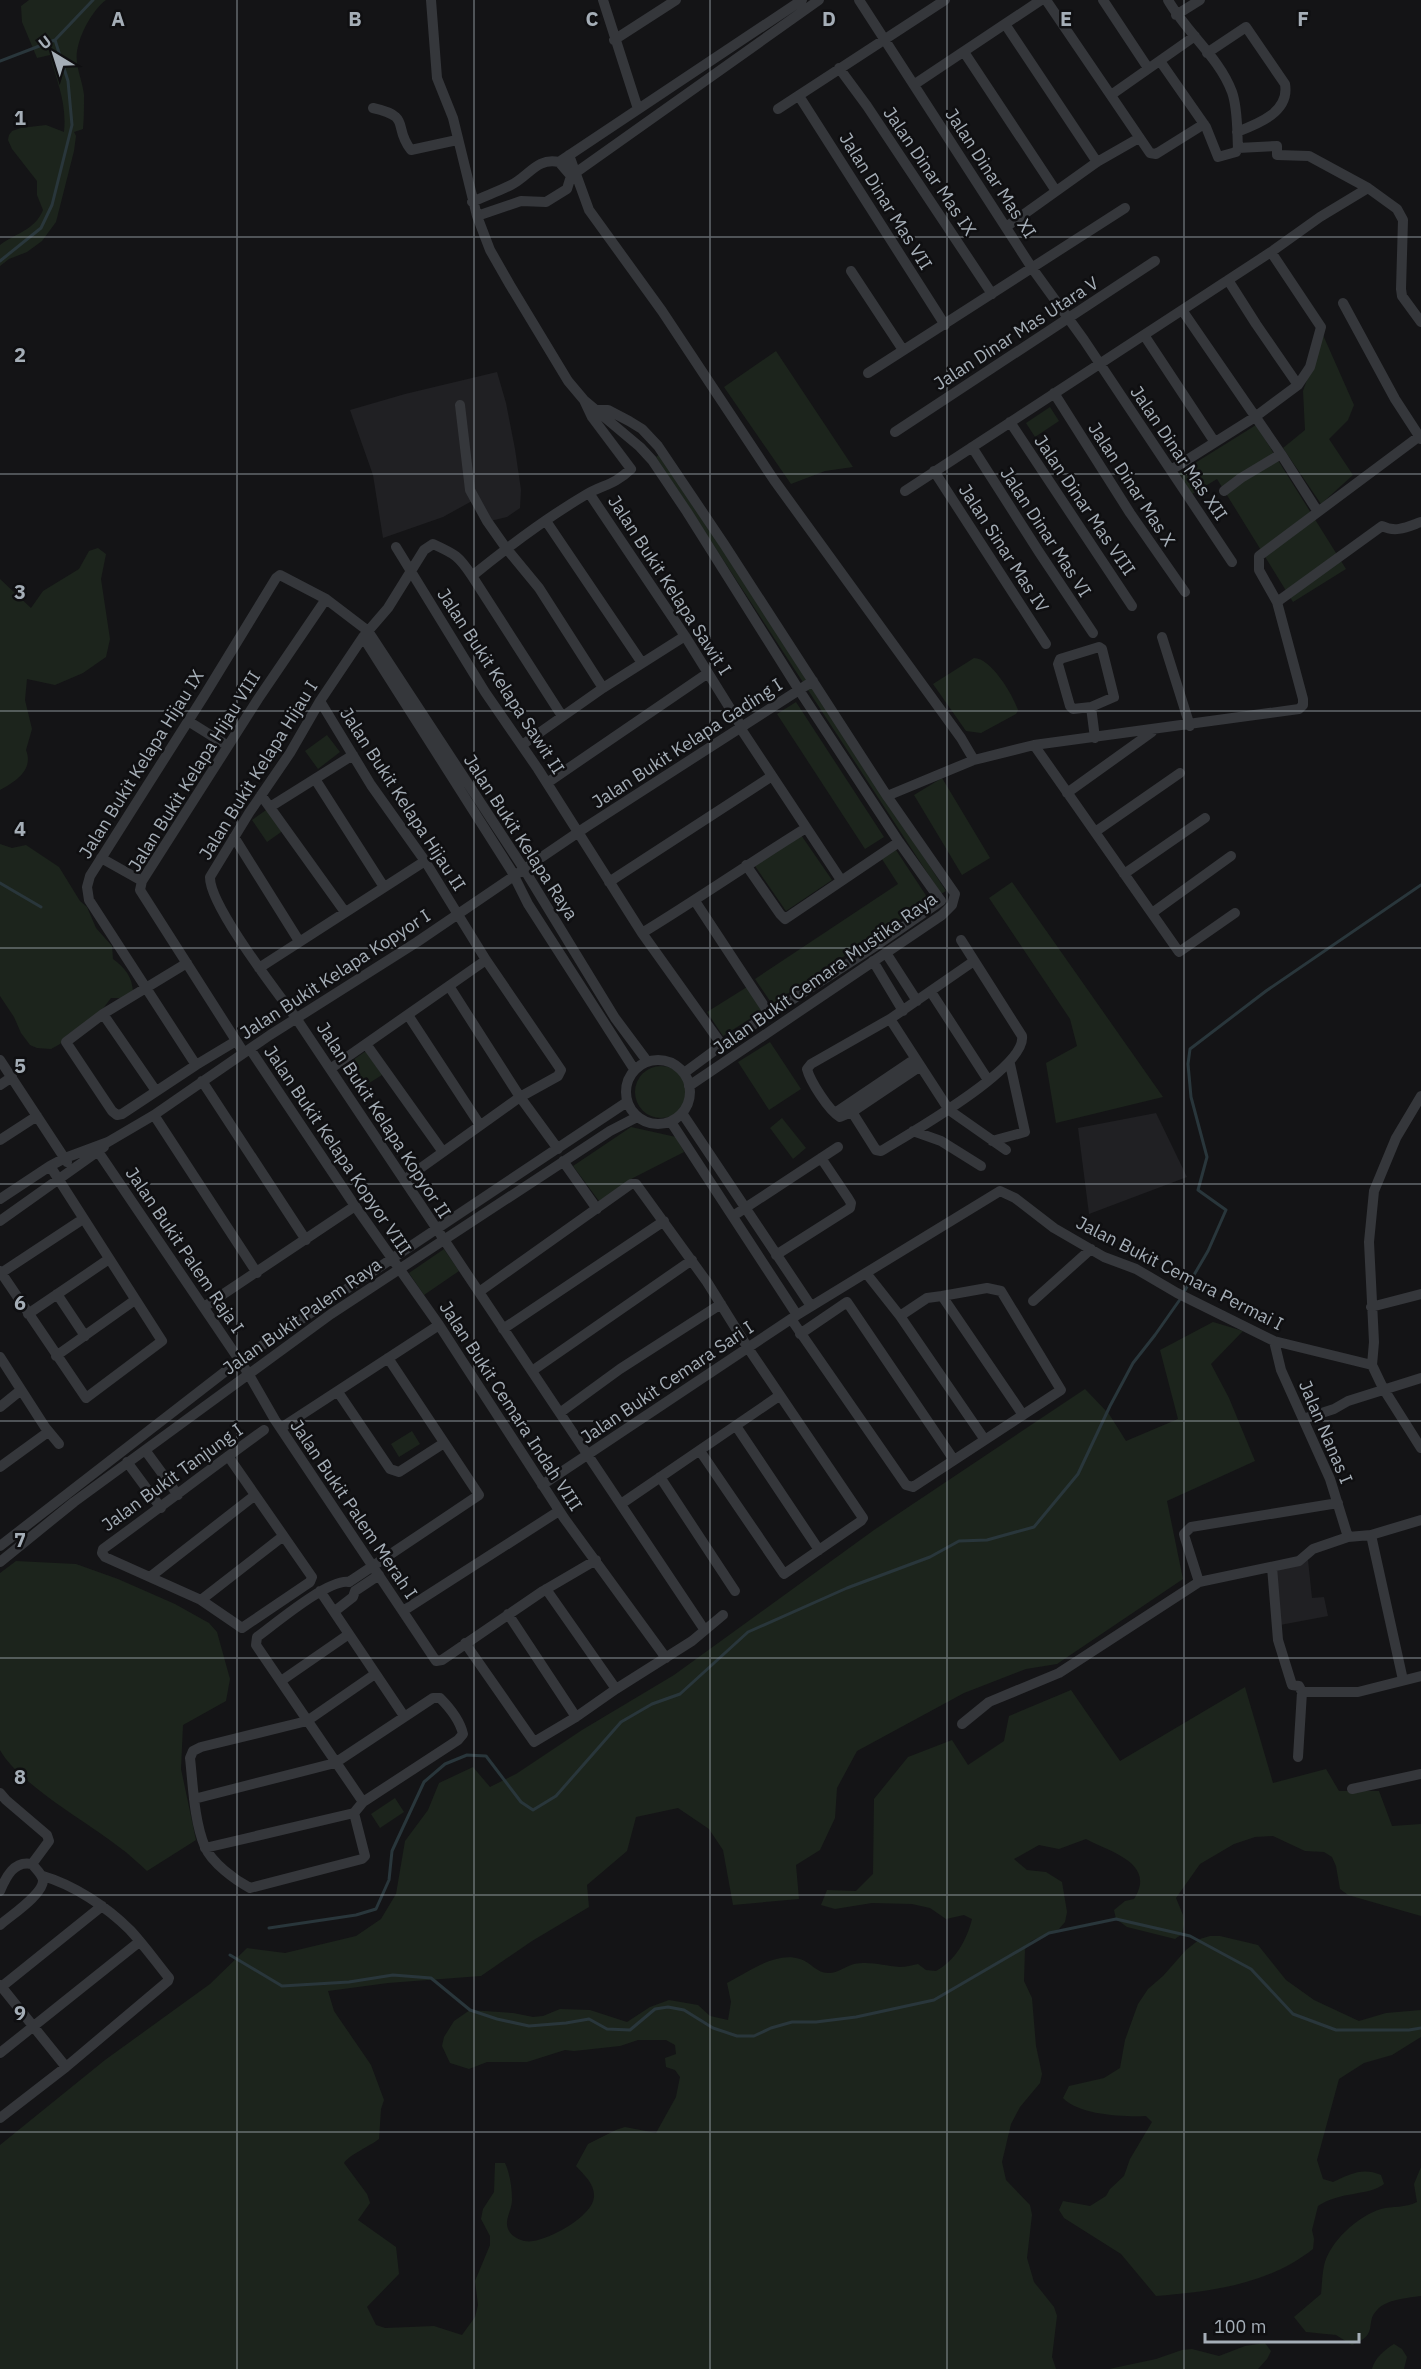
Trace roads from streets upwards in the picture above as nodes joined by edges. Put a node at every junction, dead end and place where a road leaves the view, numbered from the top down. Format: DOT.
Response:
graph roads {
  1 [pos="431,0"];
  2 [pos="603,0"];
  3 [pos="676,0"];
  4 [pos="802,0"];
  5 [pos="819,0"];
  6 [pos="859,0"];
  7 [pos="945,0"];
  8 [pos="1041,0"];
  9 [pos="1046,0"];
  10 [pos="1103,0"];
  11 [pos="1168,0"];
  12 [pos="1200,0"];
  13 [pos="1176,15"];
  14 [pos="1005,24"];
  15 [pos="1195,36"];
  16 [pos="885,39"];
  17 [pos="614,40"];
  18 [pos="964,52"];
  19 [pos="1207,53"];
  20 [pos="1160,61"];
  21 [pos="839,68"];
  22 [pos="1148,68"];
  23 [pos="915,84"];
  24 [pos="1112,95"];
  25 [pos="799,96"];
  26 [pos="373,108"];
  27 [pos="638,109"];
  28 [pos="778,109"];
  29 [pos="1204,124"];
  30 [pos="613,126"];
  31 [pos="1237,132"];
  32 [pos="1139,138"];
  33 [pos="457,140"];
  34 [pos="622,140"];
  35 [pos="1238,148"];
  36 [pos="569,155"];
  37 [pos="559,162"];
  38 [pos="1097,162"];
  39 [pos="573,174"];
  40 [pos="1368,188"];
  41 [pos="1056,191"];
  42 [pos="472,202"];
  43 [pos="1125,208"];
  44 [pos="477,216"];
  45 [pos="1006,227"];
  46 [pos="1271,252"];
  47 [pos="1155,261"];
  48 [pos="1032,268"];
  49 [pos="851,271"];
  50 [pos="1228,280"];
  51 [pos="993,294"];
  52 [pos="1343,303"];
  53 [pos="1182,310"];
  54 [pos="1067,319"];
  55 [pos="1421,322"];
  56 [pos="945,325"];
  57 [pos="1144,335"];
  58 [pos="903,350"];
  59 [pos="1098,363"];
  60 [pos="868,373"];
  61 [pos="1298,385"];
  62 [pos="1054,393"];
  63 [pos="584,400"];
  64 [pos="460,405"];
  65 [pos="596,410"];
  66 [pos="1255,417"];
  67 [pos="1010,423"];
  68 [pos="895,432"];
  69 [pos="1420,437"];
  70 [pos="1214,441"];
  71 [pos="972,447"];
  72 [pos="1281,454"];
  73 [pos="649,457"];
  74 [pos="631,469"];
  75 [pos="1171,470"];
  76 [pos="934,471"];
  77 [pos="905,491"];
  78 [pos="1224,491"];
  79 [pos="589,493"];
  80 [pos="1318,512"];
  81 [pos="546,521"];
  82 [pos="1421,522"];
  83 [pos="396,547"];
  84 [pos="506,548"];
  85 [pos="1232,562"];
  86 [pos="411,571"];
  87 [pos="472,576"];
  88 [pos="1185,592"];
  89 [pos="326,599"];
  90 [pos="1277,602"];
  91 [pos="1132,606"];
  92 [pos="1093,633"];
  93 [pos="366,634"];
  94 [pos="685,636"];
  95 [pos="1162,637"];
  96 [pos="1046,644"];
  97 [pos="642,663"];
  98 [pos="708,673"];
  99 [pos="813,681"];
  100 [pos="603,688"];
  101 [pos="799,690"];
  102 [pos="320,701"];
  103 [pos="1091,707"];
  104 [pos="561,716"];
  105 [pos="188,722"];
  106 [pos="741,726"];
  107 [pos="1190,726"];
  108 [pos="1155,730"];
  109 [pos="1095,738"];
  110 [pos="435,742"];
  111 [pos="522,745"];
  112 [pos="1034,746"];
  113 [pos="228,747"];
  114 [pos="353,755"];
  115 [pos="974,760"];
  116 [pos="1180,773"];
  117 [pos="772,776"];
  118 [pos="315,779"];
  119 [pos="547,783"];
  120 [pos="1067,793"];
  121 [pos="261,795"];
  122 [pos="887,796"];
  123 [pos="270,807"];
  124 [pos="1205,818"];
  125 [pos="806,828"];
  126 [pos="579,832"];
  127 [pos="1095,832"];
  128 [pos="234,837"];
  129 [pos="899,842"];
  130 [pos="1231,856"];
  131 [pos="101,858"];
  132 [pos="425,861"];
  133 [pos="746,865"];
  134 [pos="524,870"];
  135 [pos="1124,874"];
  136 [pos="514,876"];
  137 [pos="842,880"];
  138 [pos="142,881"];
  139 [pos="609,882"];
  140 [pos="384,886"];
  141 [pos="695,901"];
  142 [pos="941,901"];
  143 [pos="952,905"];
  144 [pos="345,912"];
  145 [pos="1235,913"];
  146 [pos="458,914"];
  147 [pos="1152,914"];
  148 [pos="642,933"];
  149 [pos="961,940"];
  150 [pos="299,941"];
  151 [pos="886,953"];
  152 [pos="486,960"];
  153 [pos="974,961"];
  154 [pos="873,962"];
  155 [pos="187,963"];
  156 [pos="259,968"];
  157 [pos="832,975"];
  158 [pos="839,984"];
  159 [pos="449,986"];
  160 [pos="144,988"];
  161 [pos="931,992"];
  162 [pos="917,1001"];
  163 [pos="903,1011"];
  164 [pos="103,1014"];
  165 [pos="408,1015"];
  166 [pos="770,1015"];
  167 [pos="296,1018"];
  168 [pos="890,1020"];
  169 [pos="236,1041"];
  170 [pos="366,1044"];
  171 [pos="722,1045"];
  172 [pos="247,1051"];
  173 [pos="0,1060"];
  174 [pos="647,1061"];
  175 [pos="917,1063"];
  176 [pos="1010,1064"];
  177 [pos="196,1065"];
  178 [pos="330,1069"];
  179 [pos="634,1070"];
  180 [pos="684,1073"];
  181 [pos="12,1077"];
  182 [pos="988,1080"];
  183 [pos="202,1081"];
  184 [pos="0,1085"];
  185 [pos="689,1086"];
  186 [pos="156,1090"];
  187 [pos="520,1097"];
  188 [pos="627,1102"];
  189 [pos="1420,1103"];
  190 [pos="949,1110"];
  191 [pos="852,1112"];
  192 [pos="682,1113"];
  193 [pos="835,1113"];
  194 [pos="154,1115"];
  195 [pos="37,1116"];
  196 [pos="637,1118"];
  197 [pos="671,1122"];
  198 [pos="480,1125"];
  199 [pos="913,1131"];
  200 [pos="0,1140"];
  201 [pos="992,1141"];
  202 [pos="838,1147"];
  203 [pos="97,1149"];
  204 [pos="558,1149"];
  205 [pos="1006,1150"];
  206 [pos="443,1152"];
  207 [pos="65,1158"];
  208 [pos="821,1158"];
  209 [pos="563,1161"];
  210 [pos="50,1166"];
  211 [pos="981,1166"];
  212 [pos="72,1170"];
  213 [pos="58,1179"];
  214 [pos="404,1180"];
  215 [pos="501,1186"];
  216 [pos="508,1198"];
  217 [pos="0,1199"];
  218 [pos="355,1206"];
  219 [pos="747,1207"];
  220 [pos="597,1209"];
  221 [pos="733,1216"];
  222 [pos="83,1219"];
  223 [pos="0,1221"];
  224 [pos="664,1221"];
  225 [pos="436,1229"];
  226 [pos="306,1240"];
  227 [pos="443,1240"];
  228 [pos="1091,1249"];
  229 [pos="776,1255"];
  230 [pos="391,1258"];
  231 [pos="109,1259"];
  232 [pos="692,1260"];
  233 [pos="399,1269"];
  234 [pos="1,1272"];
  235 [pos="257,1273"];
  236 [pos="866,1273"];
  237 [pos="478,1292"];
  238 [pos="57,1294"];
  239 [pos="1421,1294"];
  240 [pos="942,1296"];
  241 [pos="135,1300"];
  242 [pos="1033,1301"];
  243 [pos="721,1304"];
  244 [pos="811,1306"];
  245 [pos="204,1307"];
  246 [pos="1371,1307"];
  247 [pos="28,1314"];
  248 [pos="900,1316"];
  249 [pos="794,1317"];
  250 [pos="440,1326"];
  251 [pos="503,1329"];
  252 [pos="801,1334"];
  253 [pos="85,1336"];
  254 [pos="1274,1341"];
  255 [pos="748,1348"];
  256 [pos="56,1356"];
  257 [pos="0,1357"];
  258 [pos="388,1358"];
  259 [pos="240,1360"];
  260 [pos="1372,1365"];
  261 [pos="532,1371"];
  262 [pos="248,1373"];
  263 [pos="1421,1378"];
  264 [pos="1383,1388"];
  265 [pos="21,1390"];
  266 [pos="338,1392"];
  267 [pos="779,1396"];
  268 [pos="0,1407"];
  269 [pos="561,1412"];
  270 [pos="1023,1415"];
  271 [pos="1303,1419"];
  272 [pos="736,1426"];
  273 [pos="281,1428"];
  274 [pos="264,1430"];
  275 [pos="48,1432"];
  276 [pos="985,1440"];
  277 [pos="444,1443"];
  278 [pos="58,1444"];
  279 [pos="1421,1448"];
  280 [pos="138,1449"];
  281 [pos="700,1451"];
  282 [pos="589,1454"];
  283 [pos="228,1456"];
  284 [pos="954,1460"];
  285 [pos="127,1462"];
  286 [pos="0,1467"];
  287 [pos="160,1471"];
  288 [pos="660,1477"];
  289 [pos="143,1484"];
  290 [pos="542,1485"];
  291 [pos="178,1495"];
  292 [pos="254,1496"];
  293 [pos="1338,1503"];
  294 [pos="621,1504"];
  295 [pos="161,1508"];
  296 [pos="559,1511"];
  297 [pos="1421,1520"];
  298 [pos="1371,1535"];
  299 [pos="282,1537"];
  300 [pos="1348,1537"];
  301 [pos="0,1546"];
  302 [pos="819,1550"];
  303 [pos="596,1560"];
  304 [pos="0,1562"];
  305 [pos="372,1565"];
  306 [pos="1272,1567"];
  307 [pos="379,1575"];
  308 [pos="150,1577"];
  309 [pos="1199,1582"];
  310 [pos="352,1587"];
  311 [pos="546,1589"];
  312 [pos="320,1591"];
  313 [pos="735,1591"];
  314 [pos="201,1600"];
  315 [pos="335,1611"];
  316 [pos="403,1611"];
  317 [pos="508,1614"];
  318 [pos="723,1615"];
  319 [pos="704,1629"];
  320 [pos="349,1634"];
  321 [pos="465,1643"];
  322 [pos="666,1658"];
  323 [pos="375,1674"];
  324 [pos="1421,1676"];
  325 [pos="1403,1680"];
  326 [pos="281,1681"];
  327 [pos="616,1689"];
  328 [pos="1302,1692"];
  329 [pos="404,1716"];
  330 [pos="576,1717"];
  331 [pos="308,1721"];
  332 [pos="962,1724"];
  333 [pos="1298,1757"];
  334 [pos="335,1763"];
  335 [pos="1421,1774"];
  336 [pos="1352,1789"];
  337 [pos="0,1793"];
  338 [pos="194,1799"];
  339 [pos="363,1802"];
  340 [pos="354,1813"];
  341 [pos="206,1848"];
  342 [pos="32,1864"];
  343 [pos="43,1876"];
  344 [pos="0,1891"];
  345 [pos="102,1906"];
  346 [pos="0,1925"];
  347 [pos="139,1942"];
  348 [pos="1,1986"];
  349 [pos="32,2026"];
  350 [pos="0,2052"];
  351 [pos="66,2067"];
  352 [pos="0,2118"];
  1 -- 33 [label="street"];
  2 -- 17 [label="street"];
  3 -- 17 [label="street"];
  4 -- 27 [label="street"];
  5 -- 34 [label="street"];
  6 -- 16 [label="street, Jalan Dinar Mas XI"];
  7 -- 16 [label="street"];
  8 -- 14 [label="street"];
  9 -- 24 [label="street"];
  10 -- 22 [label="street"];
  11 -- 13 [label="street"];
  12 -- 13 [label="street"];
  13 -- 15 [label="street"];
  14 -- 18 [label="street"];
  14 -- 38 [label="street"];
  15 -- 19 [label="street"];
  15 -- 20 [label="street"];
  16 -- 21 [label="street"];
  16 -- 23 [label="street, Jalan Dinar Mas XI"];
  17 -- 27 [label="street"];
  18 -- 23 [label="street"];
  18 -- 41 [label="street"];
  19 -- 31 [label="street"];
  19 -- 31 [label="street"];
  20 -- 22 [label="street"];
  20 -- 29 [label="street"];
  21 -- 25 [label="street"];
  21 -- 51 [label="street, Jalan Dinar Mas IX"];
  22 -- 24 [label="street"];
  23 -- 45 [label="street, Jalan Dinar Mas XI"];
  24 -- 32 [label="street"];
  25 -- 28 [label="street"];
  25 -- 56 [label="street, Jalan Dinar Mas VII"];
  26 -- 33 [label="street"];
  27 -- 30 [label="street"];
  29 -- 32 [label="street"];
  29 -- 35 [label="street"];
  30 -- 34 [label="street"];
  30 -- 36 [label="street"];
  31 -- 35 [label="street"];
  32 -- 38 [label="street"];
  33 -- 42 [label="street"];
  34 -- 39 [label="street"];
  35 -- 40 [label="street"];
  36 -- 37 [label="street"];
  36 -- 39 [label="street"];
  37 -- 39 [label="street"];
  37 -- 42 [label="street"];
  38 -- 41 [label="street"];
  39 -- 44 [label="street"];
  39 -- 115 [label="street"];
  40 -- 46 [label="street"];
  40 -- 55 [label="street"];
  41 -- 45 [label="street"];
  42 -- 44 [label="street"];
  43 -- 48 [label="street"];
  44 -- 63 [label="street"];
  45 -- 48 [label="street, Jalan Dinar Mas XI"];
  46 -- 50 [label="street"];
  46 -- 61 [label="street"];
  47 -- 54 [label="street, Jalan Dinar Mas Utara V"];
  48 -- 51 [label="street"];
  48 -- 54 [label="street, Jalan Dinar Mas XI"];
  49 -- 58 [label="street"];
  50 -- 53 [label="street"];
  50 -- 61 [label="street"];
  51 -- 56 [label="street"];
  52 -- 69 [label="street"];
  53 -- 57 [label="street"];
  53 -- 66 [label="street"];
  54 -- 59 [label="street, Jalan Dinar Mas XI"];
  54 -- 68 [label="street, Jalan Dinar Mas Utara V"];
  56 -- 58 [label="street"];
  57 -- 59 [label="street"];
  57 -- 70 [label="street"];
  58 -- 60 [label="street"];
  59 -- 62 [label="street"];
  59 -- 75 [label="street, Jalan Dinar Mas XII"];
  61 -- 66 [label="street"];
  62 -- 67 [label="street"];
  62 -- 88 [label="street, Jalan Dinar Mas X"];
  63 -- 65 [label="street"];
  63 -- 74 [label="street"];
  64 -- 84 [label="street"];
  65 -- 73 [label="street"];
  65 -- 99 [label="street"];
  66 -- 70 [label="street"];
  66 -- 72 [label="street"];
  67 -- 71 [label="street"];
  67 -- 91 [label="street, Jalan Dinar Mas VIII"];
  69 -- 80 [label="street"];
  70 -- 75 [label="street"];
  71 -- 76 [label="street"];
  71 -- 92 [label="street, Jalan Dinar Mas VI"];
  72 -- 78 [label="street"];
  72 -- 80 [label="street"];
  73 -- 74 [label="street"];
  73 -- 101 [label="street"];
  74 -- 79 [label="street"];
  75 -- 85 [label="street, Jalan Dinar Mas XII"];
  76 -- 77 [label="street"];
  76 -- 96 [label="street, Jalan Sinar Mas IV"];
  79 -- 81 [label="street"];
  79 -- 94 [label="street, Jalan Bukit Kelapa Sawit I"];
  80 -- 90 [label="street"];
  81 -- 84 [label="street"];
  81 -- 97 [label="street"];
  82 -- 90 [label="street"];
  83 -- 86 [label="street, Jalan Bukit Kelapa Sawit II"];
  84 -- 87 [label="street"];
  84 -- 100 [label="street"];
  86 -- 87 [label="street, Jalan Bukit Kelapa Hijau I"];
  86 -- 93 [label="street, Jalan Bukit Kelapa Hijau I"];
  86 -- 111 [label="street, Jalan Bukit Kelapa Sawit II"];
  87 -- 104 [label="street"];
  89 -- 93 [label="street"];
  89 -- 105 [label="street, Jalan Bukit Kelapa Hijau IX"];
  89 -- 113 [label="street, Jalan Bukit Kelapa Hijau VIII"];
  90 -- 107 [label="street"];
  93 -- 102 [label="street, Jalan Bukit Kelapa Hijau I"];
  93 -- 110 [label="street, Jalan Bukit Kelapa Raya"];
  94 -- 97 [label="street"];
  94 -- 98 [label="street, Jalan Bukit Kelapa Sawit I"];
  95 -- 107 [label="street"];
  97 -- 100 [label="street"];
  98 -- 106 [label="street, Jalan Bukit Kelapa Sawit I"];
  98 -- 119 [label="street"];
  99 -- 101 [label="street, Jalan Bukit Kelapa Gading I"];
  99 -- 122 [label="street"];
  100 -- 104 [label="street"];
  101 -- 106 [label="street, Jalan Bukit Kelapa Gading I"];
  101 -- 129 [label="street"];
  102 -- 114 [label="street, Jalan Bukit Kelapa Hijau II"];
  102 -- 121 [label="street, Jalan Bukit Kelapa Hijau I"];
  103 -- 103 [label="street"];
  103 -- 109 [label="street"];
  104 -- 111 [label="street"];
  105 -- 113 [label="street"];
  105 -- 131 [label="street, Jalan Bukit Kelapa Hijau IX"];
  106 -- 117 [label="street, Jalan Bukit Kelapa Sawit I"];
  106 -- 126 [label="street, Jalan Bukit Kelapa Gading I"];
  107 -- 108 [label="street"];
  108 -- 109 [label="street"];
  108 -- 120 [label="street"];
  109 -- 112 [label="street"];
  110 -- 134 [label="street, Jalan Bukit Kelapa Raya"];
  110 -- 136 [label="street, Jalan Bukit Kelapa Raya"];
  111 -- 119 [label="street, Jalan Bukit Kelapa Sawit II"];
  112 -- 115 [label="street"];
  112 -- 120 [label="street"];
  113 -- 138 [label="street, Jalan Bukit Kelapa Hijau VIII"];
  114 -- 118 [label="street"];
  114 -- 132 [label="street, Jalan Bukit Kelapa Hijau II"];
  115 -- 122 [label="street"];
  116 -- 127 [label="street"];
  117 -- 125 [label="street, Jalan Bukit Kelapa Sawit I"];
  117 -- 139 [label="street"];
  118 -- 123 [label="street"];
  118 -- 140 [label="street"];
  119 -- 126 [label="street, Jalan Bukit Kelapa Sawit II"];
  120 -- 127 [label="street"];
  121 -- 123 [label="street"];
  121 -- 128 [label="street, Jalan Bukit Kelapa Hijau I"];
  122 -- 143 [label="street"];
  123 -- 144 [label="street"];
  124 -- 135 [label="street"];
  125 -- 133 [label="street"];
  125 -- 137 [label="street, Jalan Bukit Kelapa Sawit I"];
  126 -- 134 [label="street, Jalan Bukit Kelapa Kopyor I"];
  126 -- 139 [label="street, Jalan Bukit Kelapa Sawit II"];
  127 -- 135 [label="street"];
  128 -- 150 [label="street"];
  128 -- 156 [label="street, Jalan Bukit Kelapa Hijau I"];
  129 -- 137 [label="street"];
  129 -- 142 [label="street"];
  130 -- 147 [label="street"];
  131 -- 138 [label="street"];
  131 -- 160 [label="street, Jalan Bukit Kelapa Hijau IX"];
  132 -- 140 [label="street"];
  132 -- 146 [label="street, Jalan Bukit Kelapa Hijau II"];
  133 -- 137 [label="street"];
  133 -- 141 [label="street"];
  134 -- 136 [label="street, Jalan Bukit Kelapa Kopyor I"];
  134 -- 174 [label="street, Jalan Bukit Kelapa Raya"];
  135 -- 147 [label="street"];
  136 -- 146 [label="street, Jalan Bukit Kelapa Kopyor I"];
  136 -- 179 [label="street, Jalan Bukit Kelapa Raya"];
  138 -- 155 [label="street, Jalan Bukit Kelapa Hijau VIII"];
  139 -- 148 [label="street, Jalan Bukit Kelapa Sawit II"];
  140 -- 144 [label="street"];
  141 -- 148 [label="street"];
  141 -- 166 [label="street"];
  142 -- 143 [label="street, Jalan Bukit Cemara Mustika Raya"];
  142 -- 157 [label="street, Jalan Bukit Cemara Mustika Raya"];
  143 -- 151 [label="street, Jalan Bukit Cemara Mustika Raya"];
  144 -- 150 [label="street"];
  145 -- 147 [label="street"];
  146 -- 152 [label="street, Jalan Bukit Kelapa Hijau II"];
  146 -- 167 [label="street, Jalan Bukit Kelapa Kopyor I"];
  148 -- 171 [label="street, Jalan Bukit Kelapa Sawit II"];
  149 -- 153 [label="street"];
  150 -- 156 [label="street"];
  151 -- 154 [label="street, Jalan Bukit Cemara Mustika Raya"];
  151 -- 162 [label="street"];
  152 -- 159 [label="street"];
  152 -- 187 [label="street, Jalan Bukit Kelapa Hijau II"];
  153 -- 161 [label="street"];
  153 -- 176 [label="street"];
  154 -- 158 [label="street, Jalan Bukit Cemara Mustika Raya"];
  154 -- 163 [label="street"];
  155 -- 160 [label="street"];
  155 -- 169 [label="street, Jalan Bukit Kelapa Hijau VIII"];
  156 -- 167 [label="street, Jalan Bukit Kelapa Hijau I"];
  157 -- 158 [label="street"];
  157 -- 166 [label="street, Jalan Bukit Cemara Mustika Raya"];
  158 -- 185 [label="street, Jalan Bukit Cemara Mustika Raya"];
  159 -- 165 [label="street"];
  159 -- 187 [label="street"];
  160 -- 164 [label="street"];
  160 -- 177 [label="street, Jalan Bukit Kelapa Hijau IX"];
  161 -- 162 [label="street"];
  161 -- 182 [label="street"];
  162 -- 163 [label="street"];
  163 -- 168 [label="street"];
  164 -- 186 [label="street"];
  164 -- 186 [label="street"];
  165 -- 170 [label="street"];
  165 -- 198 [label="street"];
  166 -- 171 [label="street, Jalan Bukit Cemara Mustika Raya"];
  167 -- 172 [label="street, Jalan Bukit Kelapa Kopyor I"];
  167 -- 178 [label="street, Jalan Bukit Kelapa Kopyor II"];
  168 -- 175 [label="street"];
  168 -- 193 [label="street"];
  169 -- 172 [label="street, Jalan Bukit Kelapa Hijau VIII"];
  169 -- 177 [label="street"];
  170 -- 178 [label="street"];
  170 -- 206 [label="street"];
  171 -- 180 [label="street, Jalan Bukit Cemara Mustika Raya"];
  172 -- 183 [label="street, Jalan Bukit Kelapa Kopyor I"];
  172 -- 218 [label="street, Jalan Bukit Kelapa Kopyor VIII"];
  173 -- 181 [label="street"];
  174 -- 179 [label="street"];
  174 -- 180 [label="street"];
  175 -- 190 [label="street"];
  175 -- 191 [label="street"];
  175 -- 193 [label="street"];
  176 -- 182 [label="street"];
  176 -- 201 [label="street"];
  177 -- 186 [label="street"];
  178 -- 214 [label="street, Jalan Bukit Kelapa Kopyor II"];
  179 -- 188 [label="street"];
  180 -- 185 [label="street"];
  181 -- 184 [label="street"];
  181 -- 195 [label="street"];
  182 -- 190 [label="street"];
  183 -- 194 [label="street, Jalan Bukit Kelapa Kopyor I"];
  183 -- 226 [label="street"];
  185 -- 192 [label="street"];
  187 -- 198 [label="street"];
  187 -- 204 [label="street"];
  188 -- 196 [label="street"];
  188 -- 204 [label="street, Jalan Bukit Palem Raya"];
  189 -- 246 [label="street"];
  190 -- 199 [label="street"];
  190 -- 201 [label="street"];
  191 -- 193 [label="street"];
  191 -- 199 [label="street"];
  192 -- 197 [label="street"];
  192 -- 219 [label="street"];
  194 -- 203 [label="street, Jalan Bukit Kelapa Kopyor I"];
  194 -- 235 [label="street"];
  195 -- 200 [label="street"];
  195 -- 207 [label="street"];
  196 -- 197 [label="street"];
  196 -- 209 [label="street, Jalan Bukit Palem Raya"];
  197 -- 221 [label="street"];
  198 -- 206 [label="street"];
  199 -- 211 [label="street"];
  201 -- 205 [label="street"];
  202 -- 208 [label="street"];
  203 -- 207 [label="street"];
  203 -- 212 [label="street"];
  203 -- 245 [label="street, Jalan Bukit Palem Raja I"];
  204 -- 215 [label="street, Jalan Bukit Palem Raya"];
  206 -- 214 [label="street"];
  207 -- 210 [label="street"];
  207 -- 212 [label="street"];
  208 -- 219 [label="street"];
  208 -- 229 [label="street"];
  209 -- 216 [label="street, Jalan Bukit Palem Raya"];
  209 -- 220 [label="street"];
  210 -- 213 [label="street"];
  210 -- 217 [label="street"];
  212 -- 213 [label="street"];
  213 -- 222 [label="street"];
  213 -- 223 [label="street"];
  214 -- 225 [label="street, Jalan Bukit Kelapa Kopyor II"];
  215 -- 216 [label="street"];
  215 -- 225 [label="street, Jalan Bukit Palem Raya"];
  216 -- 227 [label="street, Jalan Bukit Palem Raya"];
  218 -- 226 [label="street"];
  218 -- 230 [label="street, Jalan Bukit Kelapa Kopyor VIII"];
  219 -- 221 [label="street"];
  219 -- 229 [label="street"];
  220 -- 224 [label="street"];
  220 -- 237 [label="street"];
  221 -- 249 [label="street"];
  222 -- 231 [label="street"];
  222 -- 234 [label="street"];
  224 -- 232 [label="street"];
  224 -- 251 [label="street"];
  225 -- 227 [label="street, Jalan Bukit Kelapa Kopyor II"];
  225 -- 230 [label="street, Jalan Bukit Palem Raya"];
  226 -- 235 [label="street"];
  227 -- 233 [label="street, Jalan Bukit Palem Raya"];
  227 -- 237 [label="street, Jalan Bukit Kelapa Kopyor II"];
  228 -- 236 [label="street, Jalan Bukit Cemara Permai I"];
  228 -- 242 [label="street"];
  228 -- 254 [label="street, Jalan Bukit Cemara Permai I"];
  229 -- 244 [label="street"];
  230 -- 233 [label="street, Jalan Bukit Kelapa Kopyor VIII"];
  230 -- 259 [label="street, Jalan Bukit Palem Raya"];
  231 -- 238 [label="street"];
  231 -- 241 [label="street"];
  232 -- 243 [label="street"];
  232 -- 261 [label="street"];
  233 -- 250 [label="street, Jalan Bukit Cemara Indah VIII"];
  233 -- 262 [label="street, Jalan Bukit Palem Raya"];
  234 -- 247 [label="street"];
  235 -- 245 [label="street"];
  236 -- 244 [label="street, Jalan Bukit Cemara Permai I"];
  236 -- 248 [label="street"];
  237 -- 251 [label="street, Jalan Bukit Kelapa Kopyor II"];
  238 -- 247 [label="street"];
  238 -- 253 [label="street"];
  239 -- 246 [label="street"];
  240 -- 248 [label="street"];
  240 -- 270 [label="street"];
  240 -- 270 [label="street"];
  241 -- 253 [label="street"];
  241 -- 256 [label="street"];
  243 -- 255 [label="street"];
  243 -- 269 [label="street"];
  244 -- 249 [label="street, Jalan Bukit Cemara Sari I"];
  245 -- 259 [label="street, Jalan Bukit Palem Raja I"];
  246 -- 260 [label="street"];
  247 -- 256 [label="street"];
  248 -- 276 [label="street"];
  249 -- 252 [label="street"];
  249 -- 255 [label="street, Jalan Bukit Cemara Sari I"];
  250 -- 258 [label="street"];
  250 -- 290 [label="street, Jalan Bukit Cemara Indah VIII"];
  251 -- 261 [label="street, Jalan Bukit Kelapa Kopyor II"];
  252 -- 284 [label="street"];
  252 -- 284 [label="street"];
  253 -- 256 [label="street"];
  254 -- 260 [label="street, Jalan Bukit Cemara Permai I"];
  254 -- 271 [label="street, Jalan Nanas I"];
  255 -- 267 [label="street"];
  255 -- 282 [label="street, Jalan Bukit Cemara Sari I"];
  257 -- 265 [label="street"];
  258 -- 266 [label="street"];
  258 -- 277 [label="street"];
  259 -- 262 [label="street, Jalan Bukit Palem Raja I"];
  259 -- 280 [label="street, Jalan Bukit Palem Raya"];
  260 -- 264 [label="street"];
  261 -- 269 [label="street, Jalan Bukit Kelapa Kopyor II"];
  262 -- 273 [label="street, Jalan Bukit Palem Merah I"];
  262 -- 280 [label="street, Jalan Bukit Palem Raya"];
  263 -- 264 [label="street"];
  264 -- 271 [label="street"];
  264 -- 279 [label="street"];
  265 -- 268 [label="street"];
  265 -- 275 [label="street"];
  266 -- 273 [label="street"];
  266 -- 277 [label="street"];
  267 -- 272 [label="street"];
  267 -- 302 [label="street"];
  269 -- 282 [label="street, Jalan Bukit Kelapa Kopyor II"];
  270 -- 276 [label="street"];
  271 -- 293 [label="street, Jalan Nanas I"];
  272 -- 281 [label="street"];
  272 -- 302 [label="street"];
  273 -- 305 [label="street, Jalan Bukit Palem Merah I"];
  274 -- 283 [label="street, Jalan Bukit Tanjung I"];
  275 -- 278 [label="street"];
  275 -- 286 [label="street"];
  276 -- 284 [label="street"];
  277 -- 305 [label="street"];
  280 -- 285 [label="street, Jalan Bukit Palem Raya"];
  280 -- 287 [label="street"];
  280 -- 301 [label="street, Jalan Bukit Palem Raya"];
  281 -- 288 [label="street"];
  281 -- 302 [label="street"];
  282 -- 290 [label="street, Jalan Bukit Cemara Sari I"];
  282 -- 294 [label="street, Jalan Bukit Kelapa Kopyor II"];
  283 -- 291 [label="street, Jalan Bukit Tanjung I"];
  283 -- 292 [label="street"];
  285 -- 289 [label="street"];
  285 -- 304 [label="street, Jalan Bukit Palem Raya"];
  287 -- 289 [label="street"];
  287 -- 291 [label="street"];
  288 -- 294 [label="street"];
  288 -- 313 [label="street"];
  289 -- 295 [label="street"];
  290 -- 296 [label="street, Jalan Bukit Cemara Indah VIII"];
  291 -- 295 [label="street, Jalan Bukit Tanjung I"];
  292 -- 299 [label="street"];
  292 -- 308 [label="street"];
  293 -- 300 [label="street, Jalan Nanas I"];
  293 -- 309 [label="street"];
  294 -- 319 [label="street, Jalan Bukit Kelapa Kopyor II"];
  295 -- 308 [label="street, Jalan Bukit Tanjung I"];
  296 -- 303 [label="street, Jalan Bukit Cemara Indah VIII"];
  296 -- 316 [label="street"];
  297 -- 298 [label="street"];
  298 -- 300 [label="street"];
  298 -- 325 [label="street"];
  299 -- 314 [label="street"];
  299 -- 314 [label="street"];
  300 -- 306 [label="street"];
  303 -- 311 [label="street"];
  303 -- 322 [label="street, Jalan Bukit Cemara Indah VIII"];
  305 -- 307 [label="street, Jalan Bukit Palem Merah I"];
  305 -- 310 [label="street"];
  306 -- 309 [label="street"];
  306 -- 328 [label="street"];
  307 -- 310 [label="street"];
  307 -- 316 [label="street, Jalan Bukit Palem Merah I"];
  308 -- 314 [label="street"];
  309 -- 332 [label="street"];
  310 -- 312 [label="street"];
  310 -- 315 [label="street"];
  311 -- 317 [label="street"];
  311 -- 327 [label="street"];
  312 -- 315 [label="street"];
  312 -- 326 [label="street"];
  315 -- 320 [label="street"];
  316 -- 321 [label="street, Jalan Bukit Palem Merah I"];
  317 -- 321 [label="street"];
  317 -- 330 [label="street"];
  318 -- 319 [label="street"];
  319 -- 322 [label="street"];
  320 -- 323 [label="street"];
  320 -- 326 [label="street"];
  321 -- 330 [label="street"];
  322 -- 327 [label="street"];
  323 -- 329 [label="street"];
  323 -- 331 [label="street"];
  324 -- 325 [label="street"];
  325 -- 328 [label="street"];
  326 -- 331 [label="street"];
  327 -- 330 [label="street"];
  328 -- 333 [label="street"];
  329 -- 334 [label="street"];
  329 -- 339 [label="street"];
  331 -- 334 [label="street"];
  331 -- 338 [label="street"];
  334 -- 338 [label="street"];
  334 -- 339 [label="street"];
  335 -- 336 [label="street"];
  337 -- 342 [label="street"];
  338 -- 341 [label="street"];
  339 -- 340 [label="street"];
  340 -- 341 [label="street"];
  340 -- 341 [label="street"];
  342 -- 343 [label="street"];
  342 -- 344 [label="street"];
  343 -- 345 [label="street"];
  343 -- 346 [label="street"];
  345 -- 347 [label="street"];
  345 -- 348 [label="street"];
  347 -- 349 [label="street"];
  347 -- 351 [label="street"];
  348 -- 349 [label="street"];
  349 -- 350 [label="street"];
  349 -- 351 [label="street"];
  351 -- 352 [label="street"];
}
